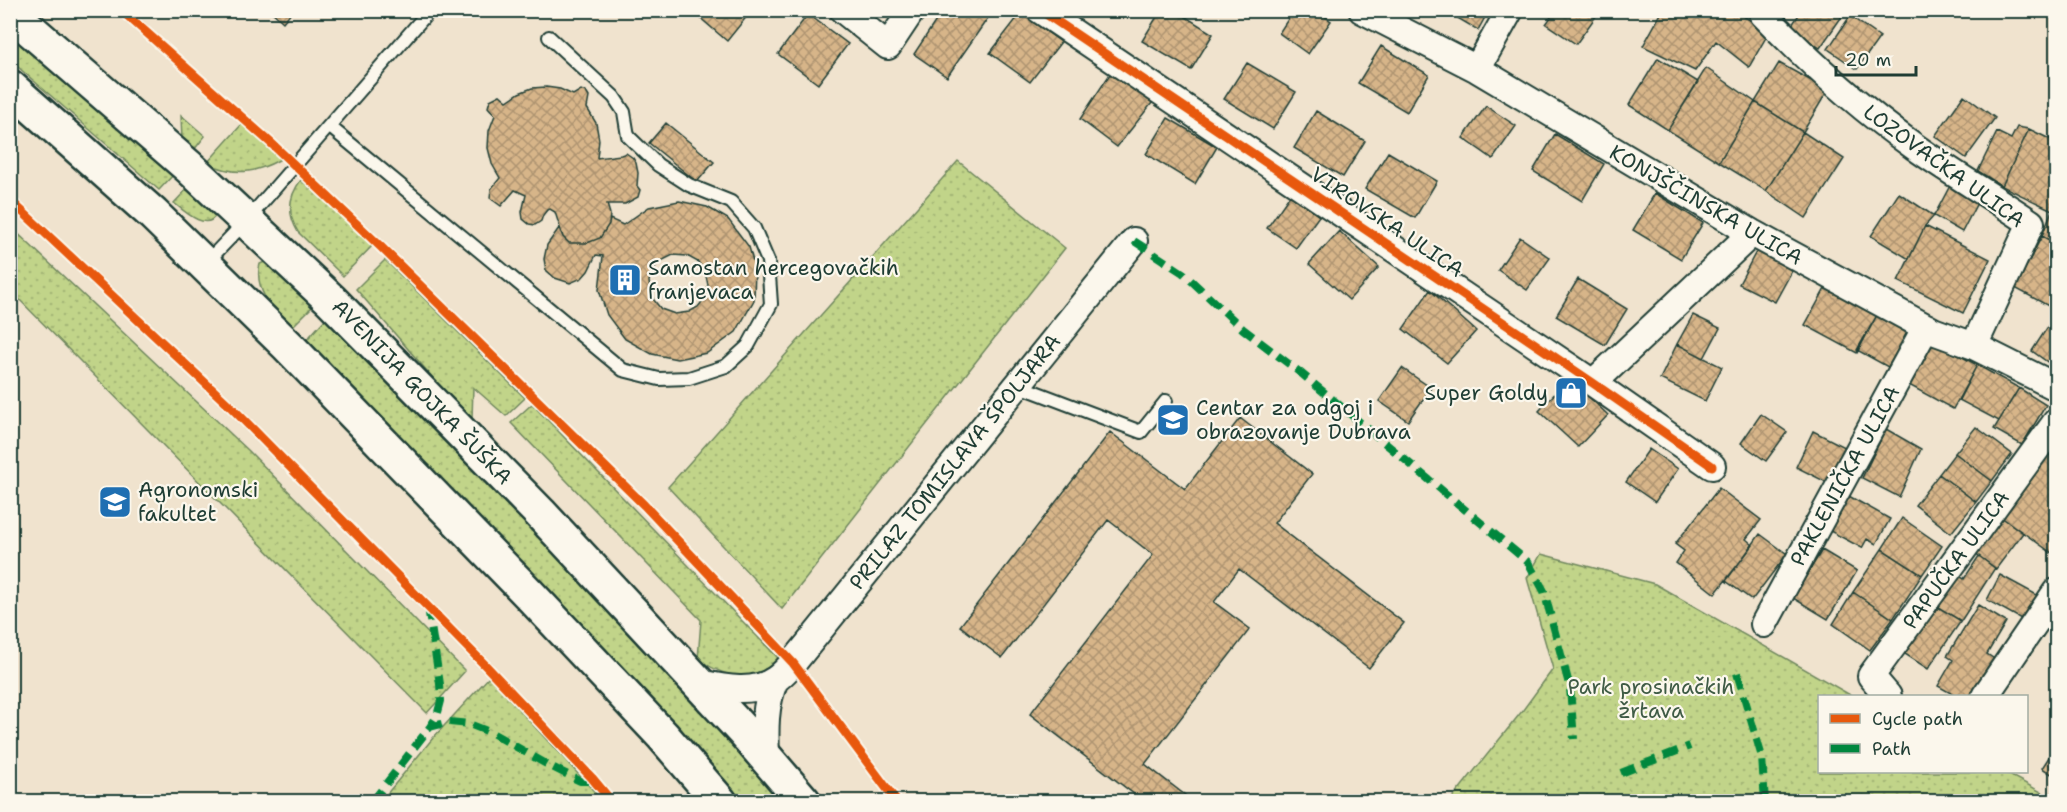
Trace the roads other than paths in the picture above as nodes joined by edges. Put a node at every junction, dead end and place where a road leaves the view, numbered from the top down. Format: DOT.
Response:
graph roads {
  1 [pos="430,10"];
  2 [pos="843,10"];
  3 [pos="912,10"];
  4 [pos="1040,10"];
  5 [pos="1362,10"];
  6 [pos="1510,10"];
  7 [pos="10,12"];
  8 [pos="1763,14"];
  9 [pos="549,37"];
  10 [pos="1477,69"];
  11 [pos="10,87"];
  12 [pos="328,126"];
  13 [pos="247,220"];
  14 [pos="1752,233"];
  15 [pos="1134,241"];
  16 [pos="206,263"];
  17 [pos="1926,327"];
  18 [pos="1974,346"];
  19 [pos="1593,383"];
  20 [pos="1017,385"];
  21 [pos="2056,387"];
  22 [pos="1166,401"];
  23 [pos="2056,422"];
  24 [pos="1712,466"];
  25 [pos="2056,592"];
  26 [pos="1764,624"];
  27 [pos="775,680"];
  28 [pos="699,683"];
  29 [pos="1887,695"];
  30 [pos="1986,695"];
  31 [pos="766,758"];
  32 [pos="720,801"];
  33 [pos="804,801"];
  1 -- 12 [label="lane"];
  2 -- 3 [label="street"];
  4 -- 19 [label="street, VIROVSKA ULICA"];
  5 -- 10 [label="street, KONJŠČINSKA ULICA"];
  6 -- 10 [label="street"];
  7 -- 13 [label="main road, AVENIJA GOJKA ŠUŠKA"];
  8 -- 18 [label="street, LOZOVAČKA ULICA"];
  9 -- 12 [label="lane"];
  10 -- 14 [label="street, KONJŠČINSKA ULICA"];
  11 -- 16 [label="main road"];
  12 -- 13 [label="lane"];
  13 -- 16 [label="lane"];
  13 -- 28 [label="main road, AVENIJA GOJKA ŠUŠKA"];
  14 -- 17 [label="street, KONJŠČINSKA ULICA"];
  14 -- 19 [label="street"];
  15 -- 20 [label="street, PRILAZ TOMISLAVA ŠPOLJARA"];
  16 -- 32 [label="main road"];
  17 -- 18 [label="street, KONJŠČINSKA ULICA"];
  17 -- 26 [label="street, PAKLENIČKA ULICA"];
  18 -- 21 [label="street, KONJŠČINSKA ULICA"];
  19 -- 24 [label="street, VIROVSKA ULICA"];
  20 -- 22 [label="lane"];
  20 -- 27 [label="street, PRILAZ TOMISLAVA ŠPOLJARA"];
  23 -- 29 [label="street, PAPUČKA ULICA"];
  25 -- 30 [label="street"];
  27 -- 28 [label="street, PRILAZ TOMISLAVA ŠPOLJARA"];
  27 -- 31 [label="street, PRILAZ TOMISLAVA ŠPOLJARA"];
  28 -- 31 [label="main road, AVENIJA GOJKA ŠUŠKA"];
  31 -- 33 [label="main road, AVENIJA GOJKA ŠUŠKA"];
}
